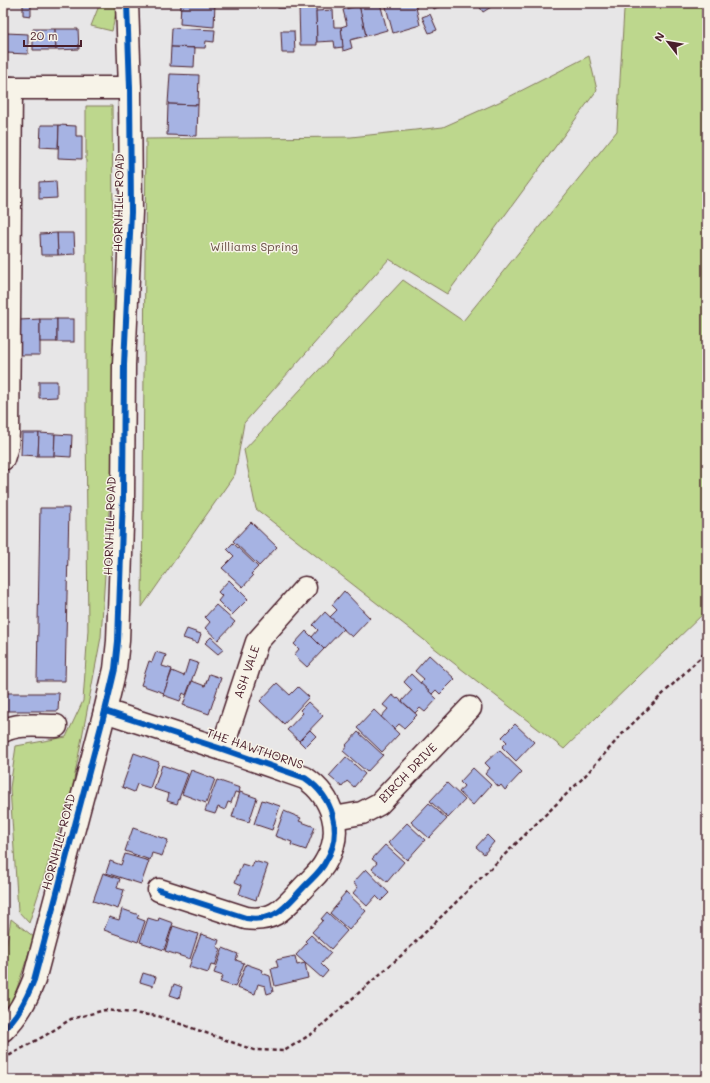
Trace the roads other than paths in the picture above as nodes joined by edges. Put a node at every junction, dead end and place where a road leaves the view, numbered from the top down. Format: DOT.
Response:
graph roads {
  1 [pos="127,3"];
  2 [pos="7,88"];
  3 [pos="130,88"];
  4 [pos="3,459"];
  5 [pos="305,588"];
  6 [pos="470,708"];
  7 [pos="105,712"];
  8 [pos="56,726"];
  9 [pos="3,731"];
  10 [pos="222,749"];
  11 [pos="334,818"];
  12 [pos="159,890"];
  13 [pos="3,1030"];
  1 -- 3 [label="street, HORNHILL ROAD"];
  2 -- 3 [label="street"];
  2 -- 4 [label="street"];
  3 -- 7 [label="street, HORNHILL ROAD"];
  5 -- 10 [label="street, ASH VALE"];
  6 -- 11 [label="street, BIRCH DRIVE"];
  7 -- 10 [label="street, THE HAWTHORNS"];
  7 -- 13 [label="street, HORNHILL ROAD"];
  8 -- 9 [label="street"];
  10 -- 11 [label="street, THE HAWTHORNS"];
  11 -- 12 [label="street, THE HAWTHORNS"];
}
